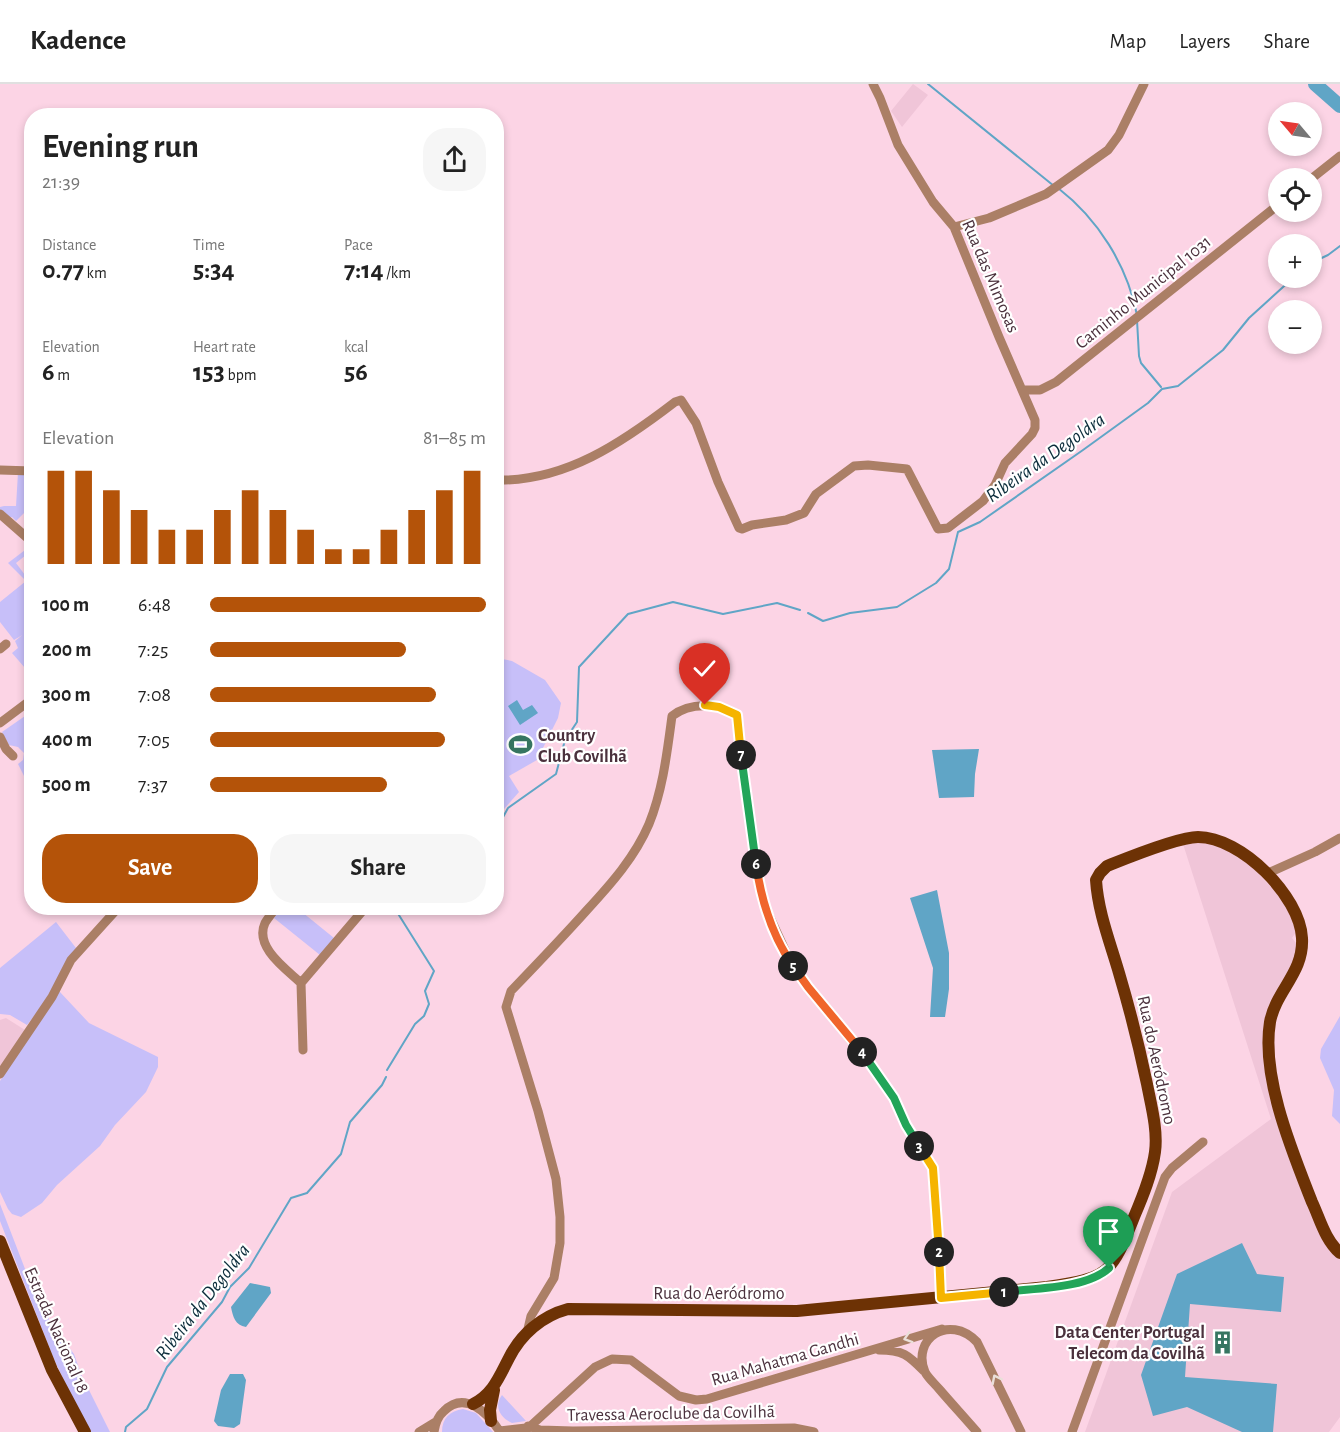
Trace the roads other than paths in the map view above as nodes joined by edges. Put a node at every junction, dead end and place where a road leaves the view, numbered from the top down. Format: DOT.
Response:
graph roads {
  1 [pos="873,84"];
  2 [pos="1144,84"];
  3 [pos="1340,156"];
  4 [pos="1322,170"];
  5 [pos="1268,213"];
  6 [pos="954,227"];
  7 [pos="1023,390"];
  8 [pos="0,470"];
  9 [pos="24,471"];
  10 [pos="504,480"];
  11 [pos="0,514"];
  12 [pos="24,535"];
  13 [pos="24,705"];
  14 [pos="0,723"];
  15 [pos="0,737"];
  16 [pos="13,756"];
  17 [pos="1340,838"];
  18 [pos="1266,874"];
  19 [pos="112,915"];
  20 [pos="271,915"];
  21 [pos="359,915"];
  22 [pos="301,984"];
  23 [pos="303,1050"];
  24 [pos="0,1074"];
  25 [pos="1203,1142"];
  26 [pos="0,1241"];
  27 [pos="1340,1253"];
  28 [pos="941,1298"];
  29 [pos="942,1329"];
  30 [pos="527,1333"];
  31 [pos="874,1350"];
  32 [pos="925,1372"];
  33 [pos="495,1385"];
  34 [pos="473,1404"];
  35 [pos="437,1421"];
  36 [pos="491,1421"];
  37 [pos="526,1429"];
  38 [pos="500,1431"];
  39 [pos="85,1432"];
  40 [pos="419,1432"];
  41 [pos="435,1432"];
  42 [pos="814,1432"];
  43 [pos="977,1432"];
  44 [pos="1022,1432"];
  45 [pos="1072,1432"];
  1 -- 6 [label="street, Rua das Mimosas"];
  2 -- 6 [label="street"];
  3 -- 4 [label="street"];
  5 -- 7 [label="street, Caminho Municipal 1031"];
  6 -- 7 [label="street, Rua das Mimosas"];
  7 -- 10 [label="street, Rua das Mimosas"];
  8 -- 9 [label="street"];
  11 -- 12 [label="street"];
  13 -- 14 [label="street"];
  15 -- 16 [label="street"];
  17 -- 18 [label="street"];
  18 -- 27 [label="main road, Rua do Aeródromo"];
  18 -- 28 [label="main road, Rua do Aeródromo"];
  19 -- 24 [label="street"];
  20 -- 22 [label="street"];
  21 -- 22 [label="street"];
  22 -- 23 [label="street"];
  25 -- 45 [label="street"];
  26 -- 39 [label="main road, Estrada Nacional 18"];
  28 -- 30 [label="main road, Rua do Aeródromo"];
  28 -- 30 [label="street"];
  29 -- 31 [label="street, Rua Mahatma Gandhi, one-way"];
  29 -- 32 [label="street"];
  44 -- 29 [label="street, Rua Mahatma Gandhi, one-way"];
  30 -- 33 [label="main road, Rua do Aeródromo"];
  31 -- 32 [label="street, Rua Mahatma Gandhi"];
  31 -- 37 [label="street, Rua Mahatma Gandhi"];
  32 -- 43 [label="street, Rua Mahatma Gandhi"];
  33 -- 34 [label="main road, Rua do Aeródromo"];
  33 -- 36 [label="main road"];
  34 -- 35 [label="street"];
  34 -- 36 [label="street"];
  35 -- 40 [label="street"];
  35 -- 41 [label="street"];
  36 -- 38 [label="street"];
  37 -- 38 [label="street"];
  37 -- 42 [label="street, Travessa Aeroclube da Covilhã"];
}
